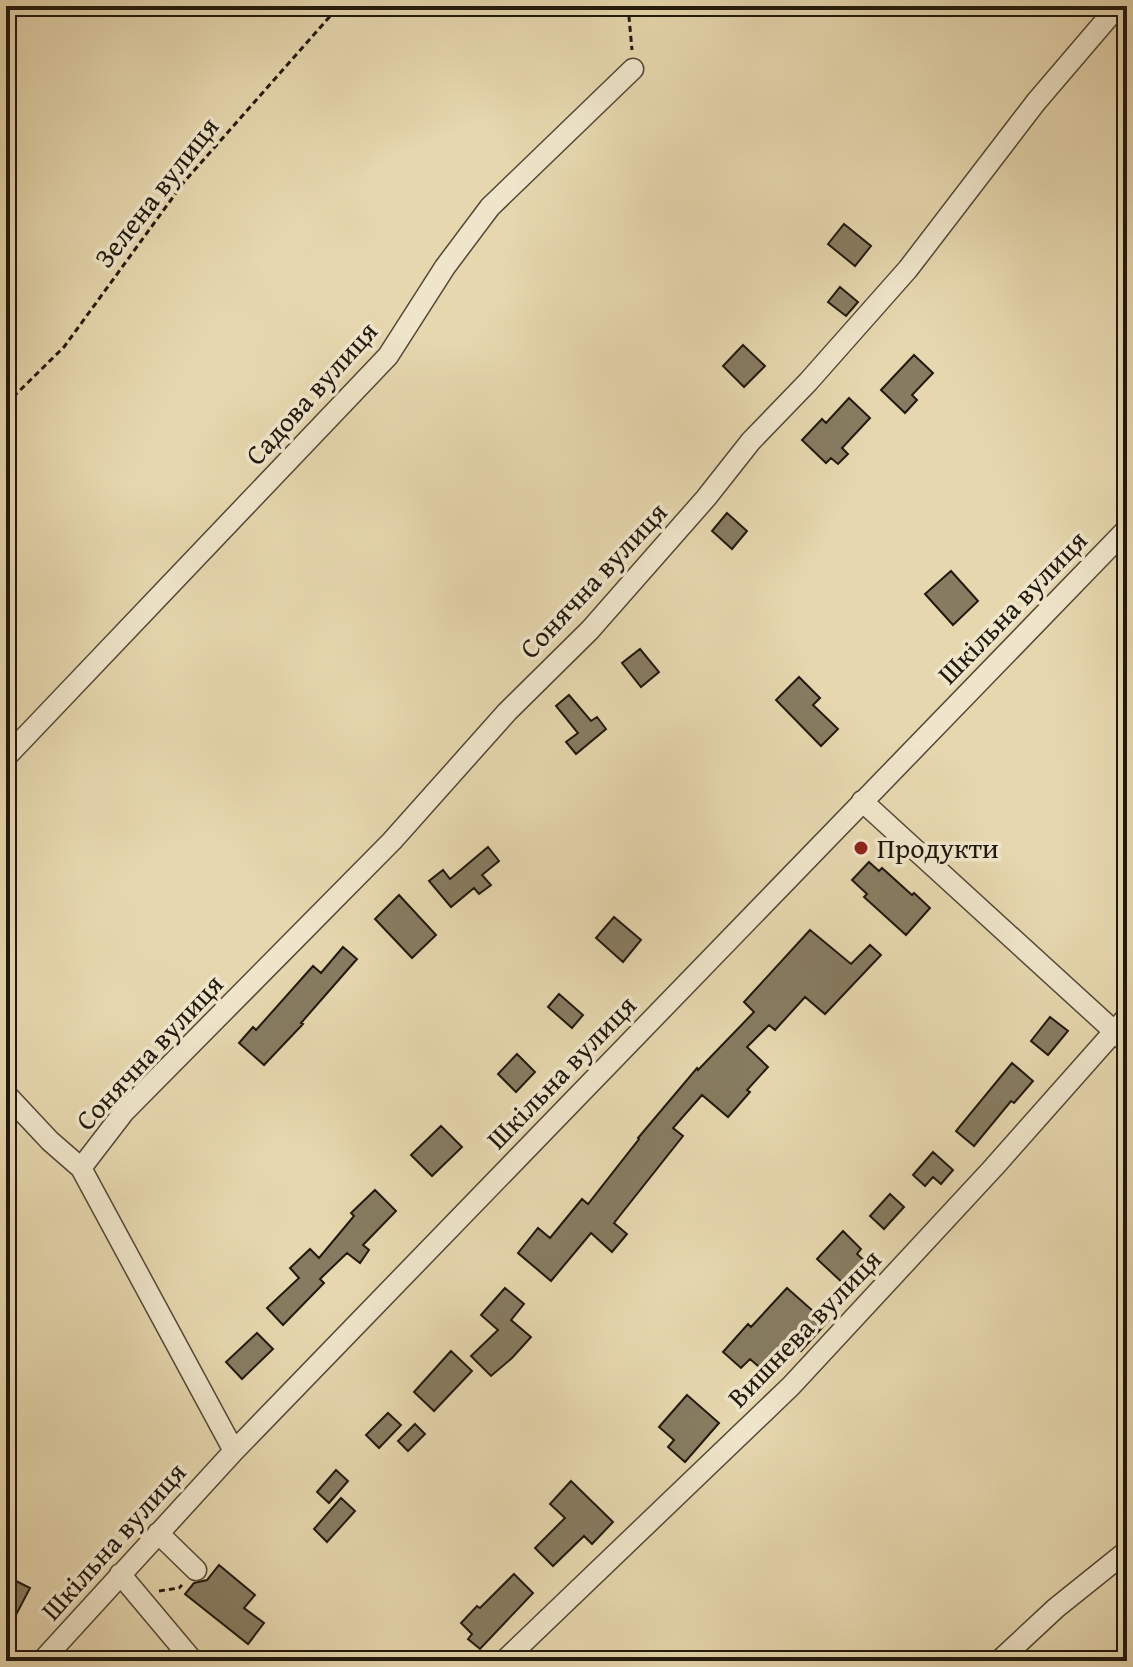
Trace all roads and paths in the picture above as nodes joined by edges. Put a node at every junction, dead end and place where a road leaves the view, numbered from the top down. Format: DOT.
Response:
graph roads {
  1 [pos="18,6"];
  2 [pos="339,6"];
  3 [pos="628,6"];
  4 [pos="1118,6"];
  5 [pos="6,19"];
  6 [pos="633,69"];
  7 [pos="6,404"];
  8 [pos="1127,529"];
  9 [pos="6,757"];
  10 [pos="862,801"];
  11 [pos="1123,1030"];
  12 [pos="6,1094"];
  13 [pos="81,1168"];
  14 [pos="234,1451"];
  15 [pos="158,1533"];
  16 [pos="1127,1551"];
  17 [pos="196,1570"];
  18 [pos="120,1574"];
  19 [pos="135,1593"];
  20 [pos="42,1661"];
  21 [pos="193,1661"];
  22 [pos="504,1661"];
  23 [pos="999,1661"];
  1 -- 5 [label="path"];
  2 -- 7 [label="path, Зелена вулиця"];
  3 -- 6 [label="path"];
  4 -- 13 [label="street, Сонячна вулиця"];
  6 -- 9 [label="street, Садова вулиця"];
  8 -- 10 [label="street, Шкільна вулиця"];
  10 -- 11 [label="street"];
  10 -- 14 [label="street, Шкільна вулиця"];
  11 -- 22 [label="street, Вишнева вулиця"];
  12 -- 13 [label="street"];
  13 -- 14 [label="street"];
  14 -- 15 [label="street, Шкільна вулиця"];
  15 -- 17 [label="street"];
  15 -- 18 [label="street, Шкільна вулиця"];
  16 -- 23 [label="street"];
  17 -- 19 [label="path"];
  18 -- 19 [label="street"];
  18 -- 20 [label="street, Шкільна вулиця"];
  19 -- 21 [label="street"];
}
